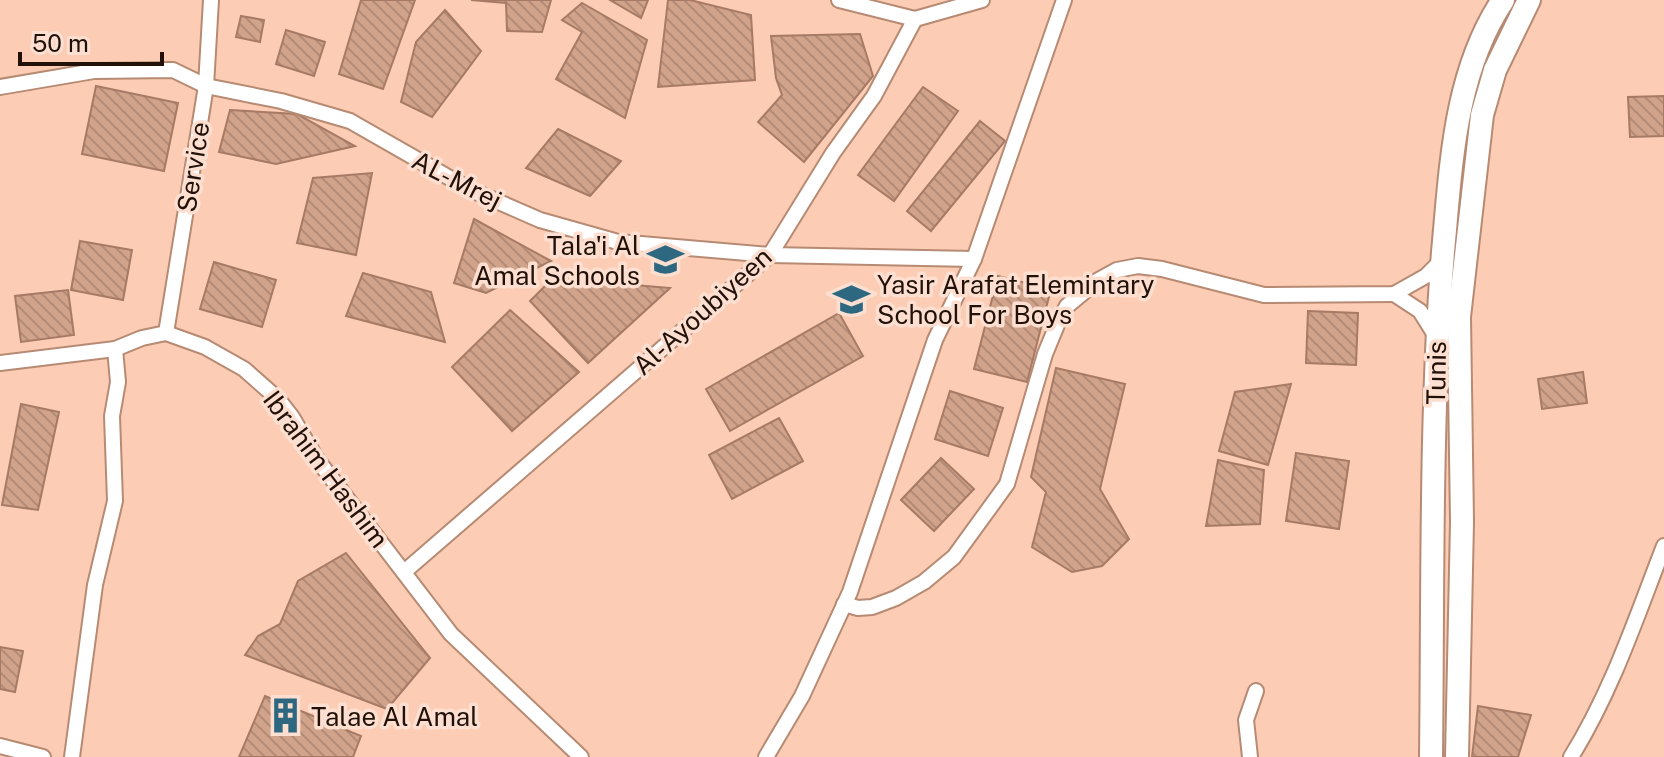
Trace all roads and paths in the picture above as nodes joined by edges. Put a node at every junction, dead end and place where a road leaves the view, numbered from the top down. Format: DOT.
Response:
graph roads {
  1 [pos="211,0"];
  2 [pos="839,0"];
  3 [pos="982,0"];
  4 [pos="1064,0"];
  5 [pos="1503,0"];
  6 [pos="1529,0"];
  7 [pos="915,19"];
  8 [pos="206,86"];
  9 [pos="0,87"];
  10 [pos="770,255"];
  11 [pos="974,259"];
  12 [pos="1443,259"];
  13 [pos="1394,294"];
  14 [pos="166,333"];
  15 [pos="1437,338"];
  16 [pos="115,349"];
  17 [pos="0,363"];
  18 [pos="1664,546"];
  19 [pos="404,572"];
  20 [pos="844,604"];
  21 [pos="1256,691"];
  22 [pos="0,746"];
  23 [pos="43,757"];
  24 [pos="72,757"];
  25 [pos="581,757"];
  26 [pos="766,757"];
  27 [pos="1250,757"];
  28 [pos="1431,757"];
  29 [pos="1457,757"];
  30 [pos="1571,757"];
  1 -- 8 [label="street, Service"];
  2 -- 7 [label="street"];
  3 -- 7 [label="street"];
  4 -- 11 [label="street"];
  5 -- 12 [label="main road, Tunis"];
  6 -- 29 [label="main road"];
  7 -- 10 [label="street, Al-Ayoubiyeen"];
  8 -- 9 [label="street, AL-Mrej"];
  8 -- 10 [label="street, AL-Mrej"];
  8 -- 14 [label="street, Service"];
  10 -- 11 [label="street, AL-Mrej"];
  10 -- 19 [label="street, Al-Ayoubiyeen"];
  11 -- 20 [label="street"];
  12 -- 13 [label="street"];
  12 -- 15 [label="main road, Tunis"];
  13 -- 15 [label="street"];
  13 -- 20 [label="street"];
  14 -- 16 [label="street"];
  14 -- 19 [label="street, Ibrahim Hashim"];
  15 -- 28 [label="main road, Tunis"];
  16 -- 17 [label="street"];
  16 -- 24 [label="street"];
  18 -- 30 [label="street"];
  19 -- 25 [label="street, Ibrahim Hashim"];
  20 -- 26 [label="street"];
  21 -- 27 [label="street"];
  22 -- 23 [label="street"];
}
